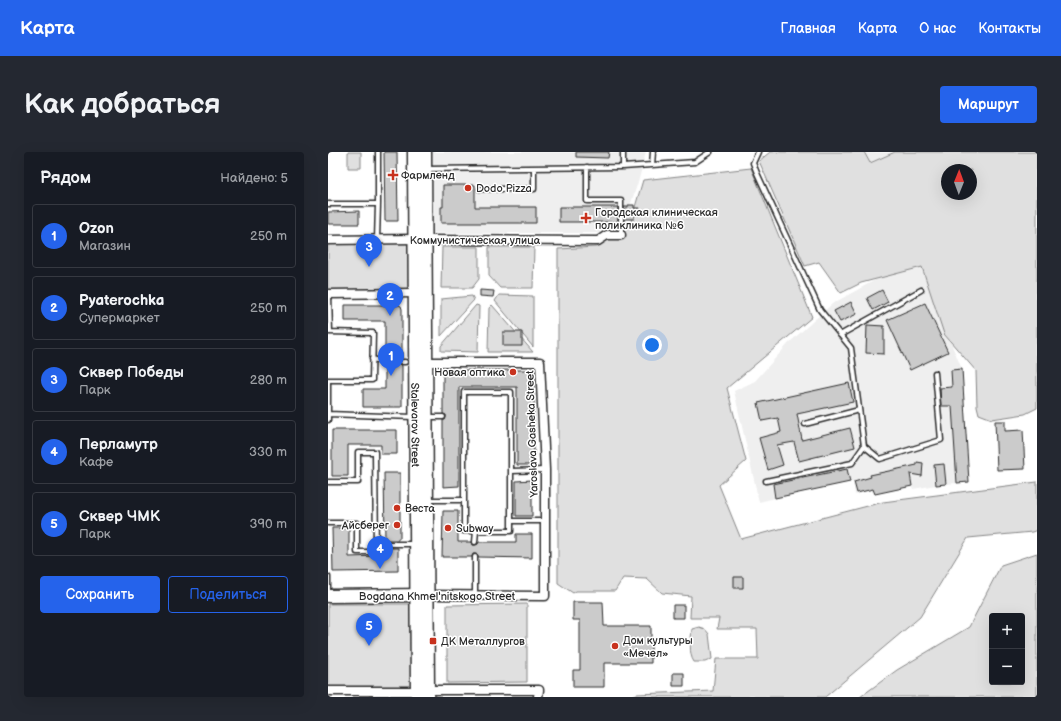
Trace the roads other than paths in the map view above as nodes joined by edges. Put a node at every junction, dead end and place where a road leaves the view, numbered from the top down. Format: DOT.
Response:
graph roads {
  1 [pos="378,152"];
  2 [pos="414,152"];
  3 [pos="425,152"];
  4 [pos="623,152"];
  5 [pos="653,152"];
  6 [pos="710,152"];
  7 [pos="758,152"];
  8 [pos="652,165"];
  9 [pos="586,167"];
  10 [pos="623,167"];
  11 [pos="534,168"];
  12 [pos="425,169"];
  13 [pos="480,189"];
  14 [pos="328,204"];
  15 [pos="378,204"];
  16 [pos="621,235"];
  17 [pos="328,240"];
  18 [pos="377,240"];
  19 [pos="420,240"];
  20 [pos="921,290"];
  21 [pos="415,293"];
  22 [pos="328,294"];
  23 [pos="329,332"];
  24 [pos="840,334"];
  25 [pos="372,359"];
  26 [pos="385,362"];
  27 [pos="426,362"];
  28 [pos="935,373"];
  29 [pos="328,380"];
  30 [pos="859,410"];
  31 [pos="328,414"];
  32 [pos="421,417"];
  33 [pos="443,417"];
  34 [pos="459,417"];
  35 [pos="464,417"];
  36 [pos="328,420"];
  37 [pos="805,424"];
  38 [pos="864,446"];
  39 [pos="545,470"];
  40 [pos="511,471"];
  41 [pos="766,481"];
  42 [pos="328,482"];
  43 [pos="427,500"];
  44 [pos="464,500"];
  45 [pos="511,521"];
  46 [pos="546,521"];
  47 [pos="328,523"];
  48 [pos="476,530"];
  49 [pos="475,542"];
  50 [pos="376,544"];
  51 [pos="416,544"];
  52 [pos="475,557"];
  53 [pos="328,577"];
  54 [pos="422,595"];
  55 [pos="328,596"];
  56 [pos="475,596"];
  57 [pos="545,596"];
  58 [pos="328,691"];
  59 [pos="538,693"];
  60 [pos="422,694"];
  1 -- 15 [label="lane"];
  2 -- 19 [label="main road, Stalevarov Street"];
  3 -- 12 [label="main road, Stalevarov Street"];
  4 -- 10 [label="lane"];
  5 -- 8 [label="lane"];
  6 -- 8 [label="lane"];
  7 -- 24 [label="lane"];
  8 -- 10 [label="lane"];
  9 -- 10 [label="lane"];
  9 -- 11 [label="lane"];
  9 -- 16 [label="lane"];
  11 -- 12 [label="lane"];
  11 -- 13 [label="lane"];
  12 -- 19 [label="main road, Stalevarov Street"];
  14 -- 15 [label="lane"];
  15 -- 18 [label="lane"];
  16 -- 19 [label="street, Коммунистическая улица"];
  17 -- 18 [label="street, Коммунистическая улица"];
  18 -- 19 [label="street, Коммунистическая улица"];
  19 -- 21 [label="main road, Stalevarov Street"];
  19 -- 27 [label="main road, Stalevarov Street"];
  20 -- 24 [label="lane"];
  21 -- 22 [label="street"];
  21 -- 32 [label="main road, Stalevarov Street"];
  22 -- 23 [label="lane"];
  23 -- 25 [label="lane"];
  24 -- 30 [label="lane"];
  25 -- 26 [label="lane"];
  25 -- 29 [label="lane"];
  27 -- 32 [label="main road, Stalevarov Street"];
  27 -- 39 [label="street, Yaroslava Gasheka Street"];
  28 -- 38 [label="lane"];
  29 -- 31 [label="lane"];
  30 -- 37 [label="lane"];
  30 -- 38 [label="lane"];
  31 -- 32 [label="lane"];
  31 -- 36 [label="lane"];
  32 -- 33 [label="lane"];
  32 -- 43 [label="main road, Stalevarov Street"];
  32 -- 51 [label="main road, Stalevarov Street"];
  34 -- 35 [label="lane"];
  35 -- 40 [label="lane"];
  35 -- 44 [label="lane"];
  38 -- 41 [label="lane"];
  39 -- 40 [label="lane"];
  39 -- 46 [label="street, Yaroslava Gasheka Street"];
  40 -- 45 [label="lane"];
  42 -- 50 [label="lane"];
  43 -- 44 [label="lane"];
  43 -- 54 [label="main road, Stalevarov Street"];
  44 -- 48 [label="lane"];
  45 -- 46 [label="lane"];
  45 -- 48 [label="lane"];
  46 -- 57 [label="street, Yaroslava Gasheka Street"];
  47 -- 50 [label="lane"];
  48 -- 49 [label="lane"];
  50 -- 51 [label="lane"];
  51 -- 54 [label="main road, Stalevarov Street"];
  52 -- 56 [label="lane"];
  53 -- 55 [label="lane"];
  54 -- 55 [label="main road, Bogdana Khmel'nitskogo Street"];
  54 -- 56 [label="street, Bogdana Khmel'nitskogo Street"];
  54 -- 60 [label="main road, Stalevarov Street"];
  56 -- 57 [label="street, Bogdana Khmel'nitskogo Street"];
  58 -- 60 [label="street"];
  59 -- 60 [label="street"];
}
